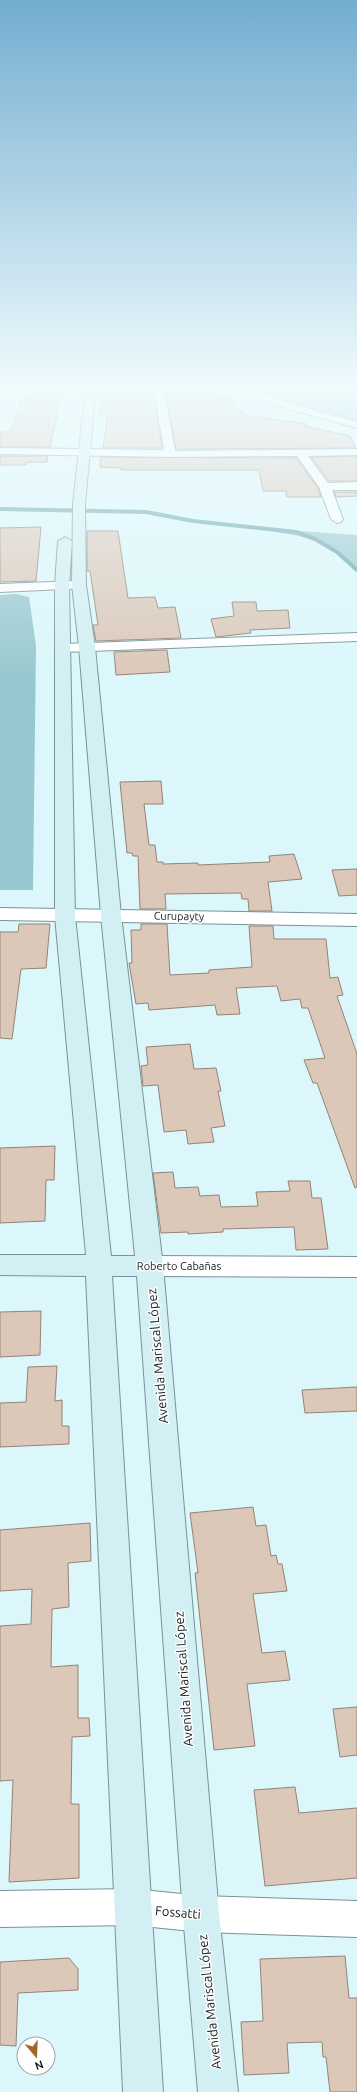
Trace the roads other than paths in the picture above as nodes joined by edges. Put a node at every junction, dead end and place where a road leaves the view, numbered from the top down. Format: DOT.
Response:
graph roads {
  1 [pos="79,483"];
  2 [pos="322,483"];
  3 [pos="357,486"];
  4 [pos="325,487"];
  5 [pos="337,519"];
  6 [pos="71,585"];
  7 [pos="0,588"];
  8 [pos="357,637"];
  9 [pos="87,647"];
  10 [pos="63,648"];
  11 [pos="0,914"];
  12 [pos="111,915"];
  13 [pos="65,916"];
  14 [pos="356,922"];
  15 [pos="0,1265"];
  16 [pos="99,1266"];
  17 [pos="150,1266"];
  18 [pos="357,1267"];
  19 [pos="133,1907"];
  20 [pos="0,1909"];
  21 [pos="201,1914"];
  22 [pos="357,1919"];
  23 [pos="143,2092"];
  24 [pos="218,2092"];
  1 -- 6 [label="main road"];
  2 -- 4 [label="street"];
  3 -- 4 [label="street"];
  4 -- 5 [label="street"];
  6 -- 7 [label="street"];
  6 -- 9 [label="main road, Avenida Mariscal López"];
  6 -- 10 [label="main road"];
  8 -- 9 [label="street"];
  9 -- 10 [label="street"];
  9 -- 12 [label="main road, Avenida Mariscal López"];
  10 -- 13 [label="main road"];
  11 -- 13 [label="street, Curupayty"];
  12 -- 13 [label="street, Curupayty"];
  12 -- 14 [label="street, Curupayty"];
  12 -- 17 [label="main road, Avenida Mariscal López"];
  13 -- 16 [label="main road"];
  15 -- 16 [label="main road, Roberto Cabañas"];
  16 -- 17 [label="main road, Roberto Cabañas"];
  16 -- 19 [label="main road"];
  17 -- 18 [label="street, Roberto Cabañas"];
  17 -- 21 [label="main road, Avenida Mariscal López"];
  19 -- 20 [label="street, Fossatti"];
  19 -- 21 [label="street, Fossatti"];
  19 -- 23 [label="main road"];
  21 -- 22 [label="street, Fossatti"];
  21 -- 24 [label="main road, Avenida Mariscal López"];
}
